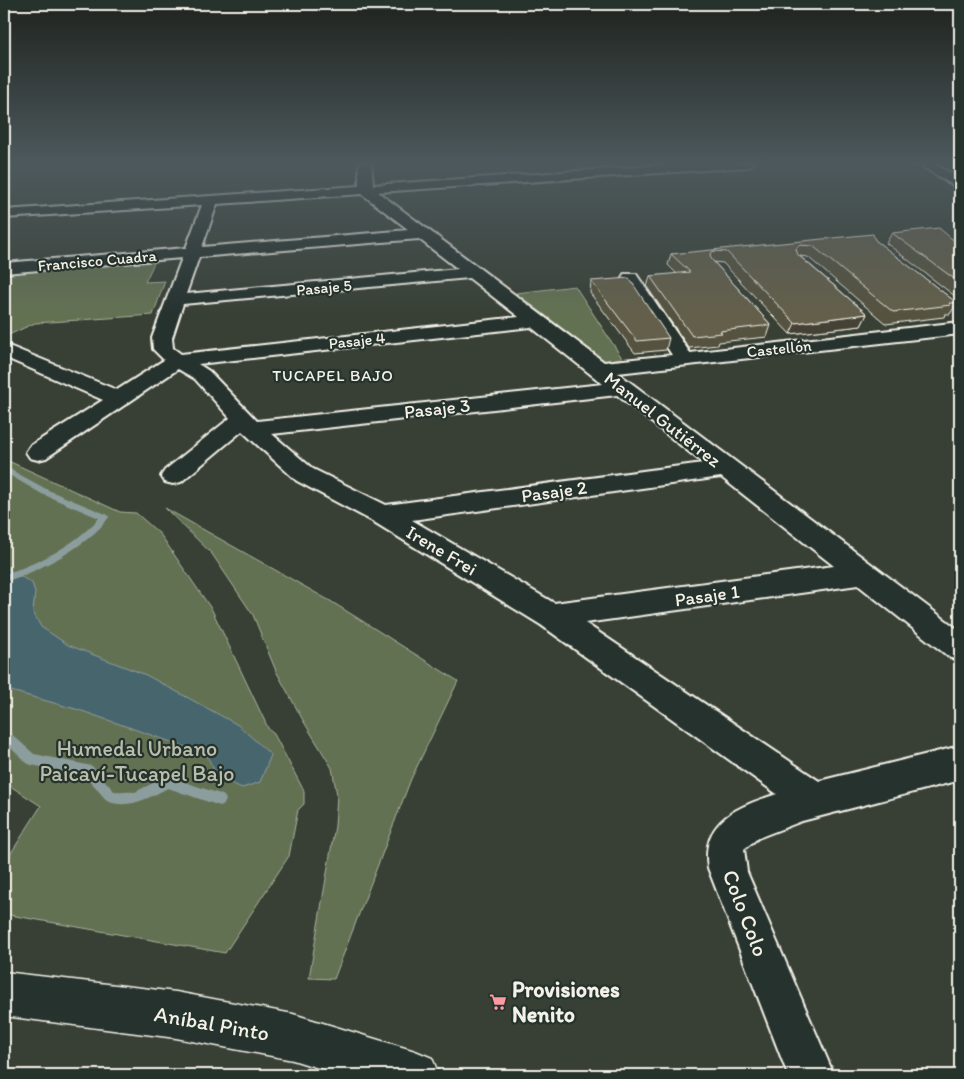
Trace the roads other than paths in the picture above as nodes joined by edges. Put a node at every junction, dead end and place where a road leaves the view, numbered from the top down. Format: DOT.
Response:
graph roads {
  1 [pos="206,213"];
  2 [pos="396,213"];
  3 [pos="422,234"];
  4 [pos="191,253"];
  5 [pos="4,268"];
  6 [pos="474,273"];
  7 [pos="630,278"];
  8 [pos="174,300"];
  9 [pos="536,321"];
  10 [pos="960,328"];
  11 [pos="776,332"];
  12 [pos="789,347"];
  13 [pos="4,350"];
  14 [pos="685,359"];
  15 [pos="178,360"];
  16 [pos="598,369"];
  17 [pos="622,388"];
  18 [pos="120,399"];
  19 [pos="248,424"];
  20 [pos="38,452"];
  21 [pos="726,468"];
  22 [pos="173,476"];
  23 [pos="383,514"];
  24 [pos="864,573"];
  25 [pos="550,616"];
  26 [pos="960,648"];
  27 [pos="960,763"];
  28 [pos="815,800"];
  29 [pos="4,994"];
  30 [pos="415,1075"];
  31 [pos="811,1075"];
  1 -- 4 [label="street, Irene Frei"];
  2 -- 3 [label="street, Manuel Gutiérrez"];
  3 -- 4 [label="street, Francisco Cuadra"];
  3 -- 6 [label="street, Manuel Gutiérrez"];
  4 -- 5 [label="street, Francisco Cuadra"];
  4 -- 8 [label="street, Irene Frei"];
  6 -- 8 [label="street, Pasaje 5"];
  6 -- 9 [label="street, Manuel Gutiérrez"];
  7 -- 14 [label="street"];
  8 -- 15 [label="street, Irene Frei"];
  9 -- 15 [label="street, Pasaje 4"];
  9 -- 16 [label="street, Manuel Gutiérrez"];
  10 -- 12 [label="street, Castellón"];
  11 -- 12 [label="street"];
  12 -- 14 [label="street, Castellón"];
  13 -- 18 [label="street"];
  14 -- 16 [label="street, Castellón"];
  15 -- 18 [label="street"];
  15 -- 19 [label="street, Irene Frei"];
  16 -- 17 [label="street, Manuel Gutiérrez"];
  17 -- 19 [label="street, Pasaje 3"];
  17 -- 21 [label="street, Manuel Gutiérrez"];
  18 -- 20 [label="street"];
  19 -- 22 [label="street"];
  19 -- 23 [label="street, Irene Frei"];
  21 -- 23 [label="street, Pasaje 2"];
  21 -- 24 [label="street, Manuel Gutiérrez"];
  23 -- 25 [label="street, Irene Frei"];
  24 -- 25 [label="street, Pasaje 1"];
  24 -- 26 [label="street, Manuel Gutiérrez"];
  25 -- 28 [label="street, Irene Frei"];
  27 -- 28 [label="street, Colo Colo"];
  28 -- 31 [label="street, Colo Colo"];
  29 -- 30 [label="street, Aníbal Pinto"];
}
